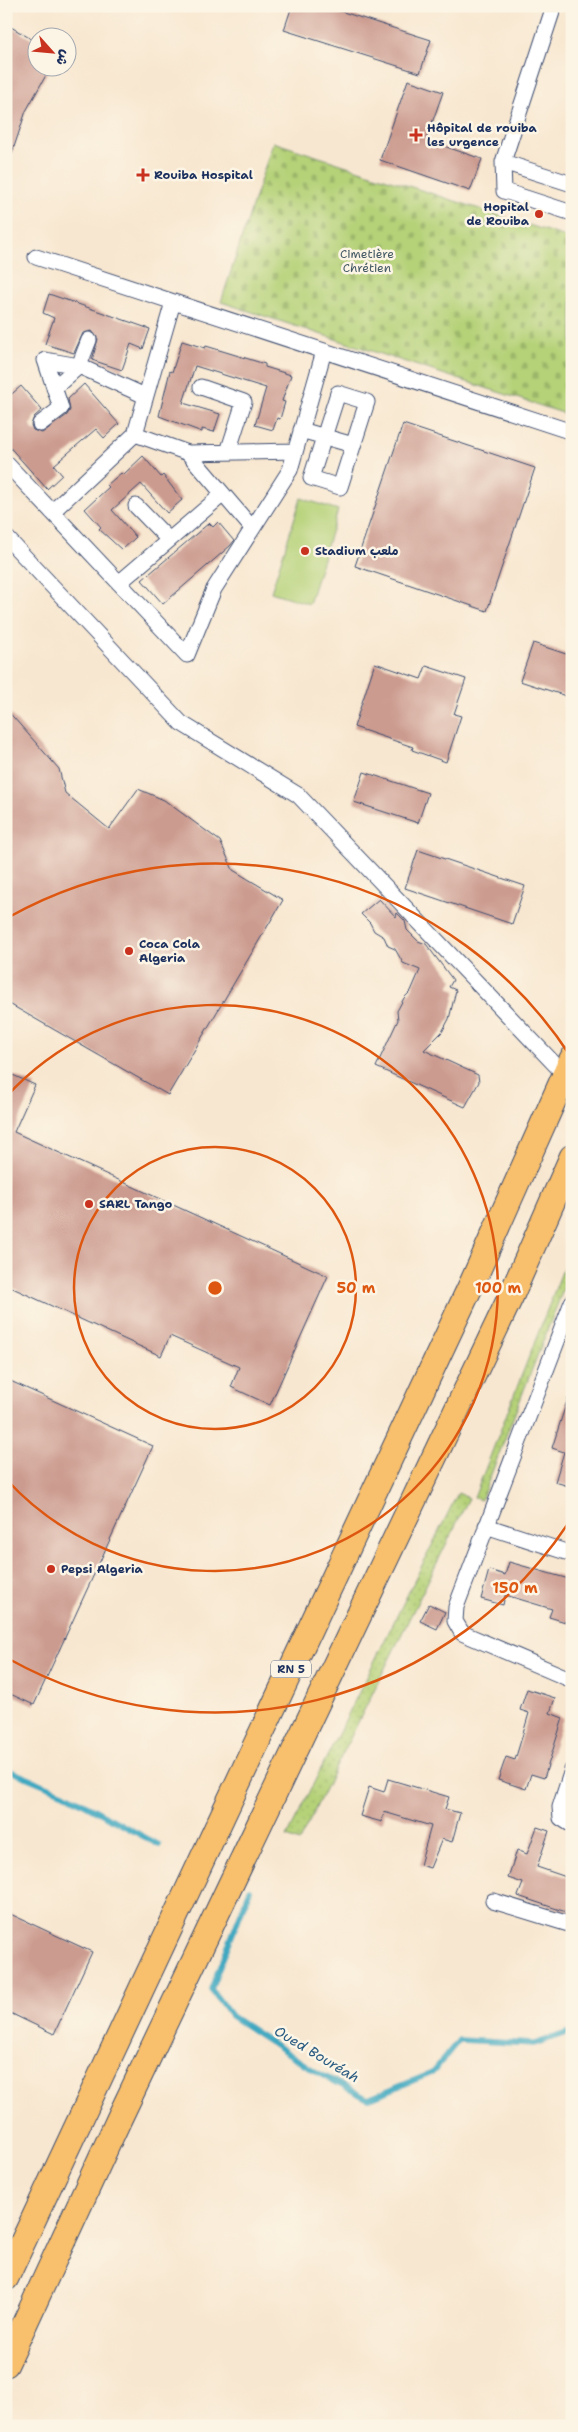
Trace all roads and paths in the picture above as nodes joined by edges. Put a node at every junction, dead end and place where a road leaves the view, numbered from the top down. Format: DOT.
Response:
graph roads {
  1 [pos="554,6"];
  2 [pos="503,162"];
  3 [pos="572,184"];
  4 [pos="572,213"];
  5 [pos="36,257"];
  6 [pos="173,302"];
  7 [pos="89,340"];
  8 [pos="324,351"];
  9 [pos="79,366"];
  10 [pos="201,387"];
  11 [pos="54,388"];
  12 [pos="145,396"];
  13 [pos="40,424"];
  14 [pos="301,430"];
  15 [pos="572,432"];
  16 [pos="135,434"];
  17 [pos="324,437"];
  18 [pos="353,445"];
  19 [pos="295,451"];
  20 [pos="228,452"];
  21 [pos="188,453"];
  22 [pos="6,463"];
  23 [pos="223,494"];
  24 [pos="136,506"];
  25 [pos="52,512"];
  26 [pos="252,528"];
  27 [pos="6,537"];
  28 [pos="169,540"];
  29 [pos="119,583"];
  30 [pos="569,1071"];
  31 [pos="572,1157"];
  32 [pos="473,1281"];
  33 [pos="510,1298"];
  34 [pos="572,1302"];
  35 [pos="567,1329"];
  36 [pos="486,1526"];
  37 [pos="572,1554"];
  38 [pos="572,1680"];
  39 [pos="572,1770"];
  40 [pos="572,1825"];
  41 [pos="493,1901"];
  42 [pos="572,1925"];
  43 [pos="6,2278"];
  44 [pos="6,2364"];
  1 -- 2 [label="street"];
  2 -- 3 [label="street"];
  2 -- 4 [label="street"];
  5 -- 6 [label="street"];
  6 -- 8 [label="street"];
  6 -- 12 [label="street"];
  7 -- 9 [label="street"];
  8 -- 14 [label="street"];
  8 -- 15 [label="street"];
  9 -- 11 [label="street"];
  9 -- 11 [label="street"];
  9 -- 12 [label="street"];
  10 -- 20 [label="street"];
  11 -- 13 [label="street"];
  12 -- 16 [label="street"];
  14 -- 17 [label="street"];
  14 -- 19 [label="street"];
  16 -- 21 [label="street"];
  16 -- 25 [label="street"];
  17 -- 18 [label="street"];
  17 -- 18 [label="street"];
  17 -- 18 [label="street"];
  19 -- 20 [label="street"];
  19 -- 26 [label="street"];
  20 -- 21 [label="street"];
  21 -- 23 [label="street"];
  22 -- 25 [label="street"];
  23 -- 26 [label="street"];
  23 -- 28 [label="street"];
  24 -- 28 [label="street"];
  25 -- 29 [label="street"];
  26 -- 29 [label="street"];
  27 -- 30 [label="street"];
  28 -- 29 [label="street"];
  30 -- 32 [label="highway, RN 5"];
  31 -- 33 [label="highway, RN 5"];
  32 -- 33 [label="highway"];
  32 -- 43 [label="highway, RN 5"];
  33 -- 44 [label="highway, RN 5"];
  34 -- 35 [label="street"];
  35 -- 36 [label="street"];
  36 -- 37 [label="street"];
  36 -- 38 [label="street"];
  39 -- 40 [label="street"];
  41 -- 42 [label="street"];
}
